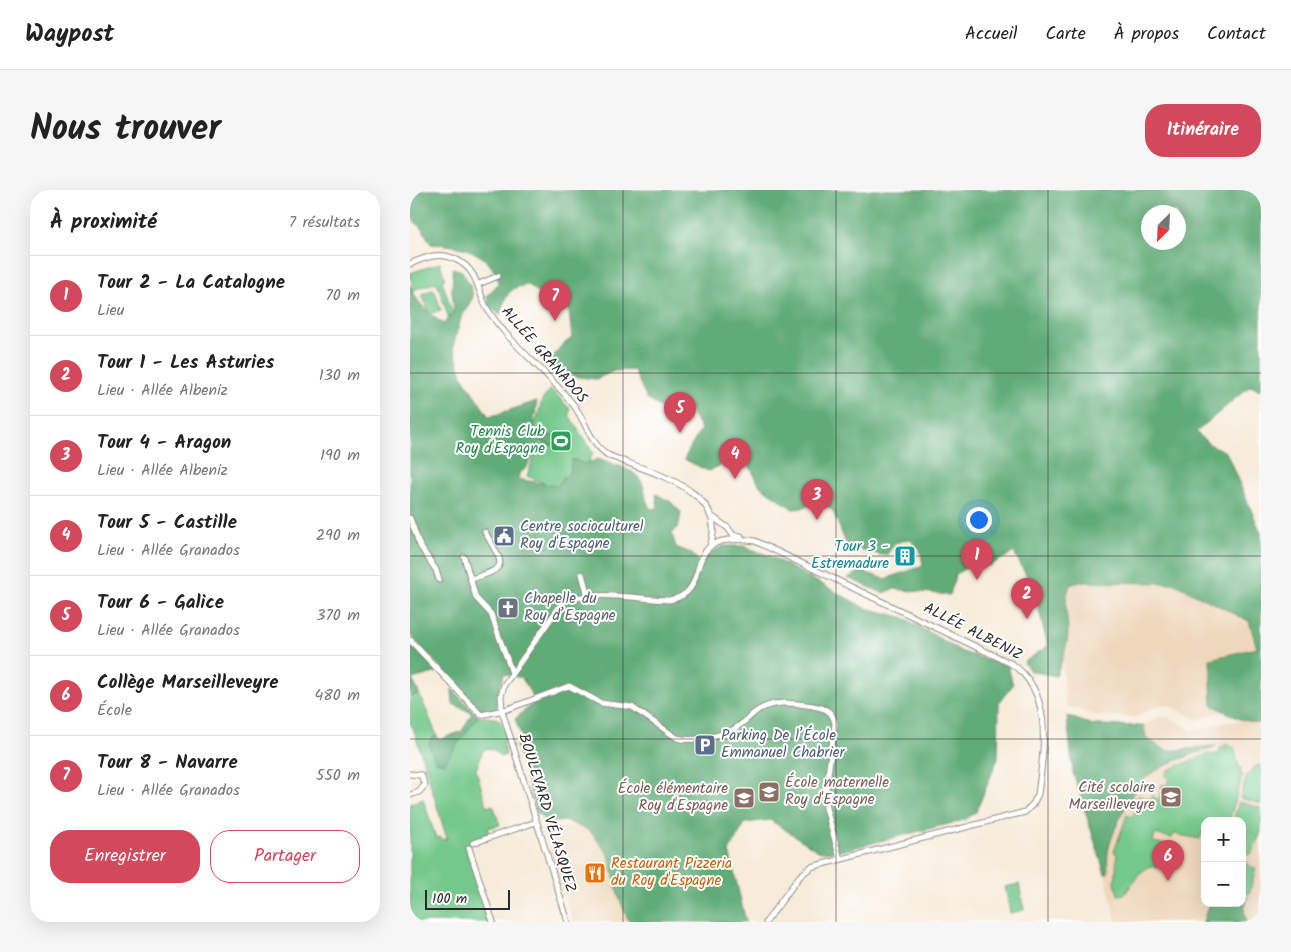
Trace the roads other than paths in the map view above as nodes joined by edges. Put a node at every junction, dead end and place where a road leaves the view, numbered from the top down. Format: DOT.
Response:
graph roads {
  1 [pos="410,264"];
  2 [pos="498,276"];
  3 [pos="479,284"];
  4 [pos="710,515"];
  5 [pos="410,518"];
  6 [pos="485,532"];
  7 [pos="733,535"];
  8 [pos="726,540"];
  9 [pos="755,541"];
  10 [pos="710,546"];
  11 [pos="464,557"];
  12 [pos="582,574"];
  13 [pos="471,579"];
  14 [pos="439,580"];
  15 [pos="588,596"];
  16 [pos="410,640"];
  17 [pos="512,673"];
  18 [pos="502,711"];
  19 [pos="410,774"];
  20 [pos="410,795"];
  21 [pos="536,822"];
  22 [pos="473,843"];
  23 [pos="469,848"];
  24 [pos="840,860"];
  25 [pos="493,922"];
  26 [pos="568,922"];
  27 [pos="766,922"];
  1 -- 3 [label="street, ALLÉE GRANADOS"];
  2 -- 3 [label="street"];
  3 -- 4 [label="street, ALLÉE GRANADOS"];
  4 -- 7 [label="street, ALLÉE GRANADOS"];
  4 -- 10 [label="street, ALLÉE GRANADOS"];
  5 -- 14 [label="street"];
  6 -- 13 [label="street"];
  7 -- 8 [label="street, ALLÉE ALBENIZ"];
  7 -- 9 [label="street, ALLÉE GRANADOS"];
  8 -- 9 [label="street, ALLÉE ALBENIZ"];
  8 -- 10 [label="street, ALLÉE ALBENIZ"];
  9 -- 24 [label="street, ALLÉE ALBENIZ"];
  10 -- 15 [label="street"];
  11 -- 13 [label="street"];
  12 -- 15 [label="street"];
  13 -- 17 [label="street"];
  15 -- 17 [label="street"];
  16 -- 18 [label="street"];
  17 -- 18 [label="street"];
  18 -- 21 [label="street, BOULEVARD VÉLASQUEZ"];
  18 -- 24 [label="street"];
  19 -- 20 [label="street"];
  21 -- 22 [label="street"];
  21 -- 26 [label="street, BOULEVARD VÉLASQUEZ"];
  23 -- 25 [label="street"];
  24 -- 27 [label="street, ALLÉE ALBENIZ"];
}
